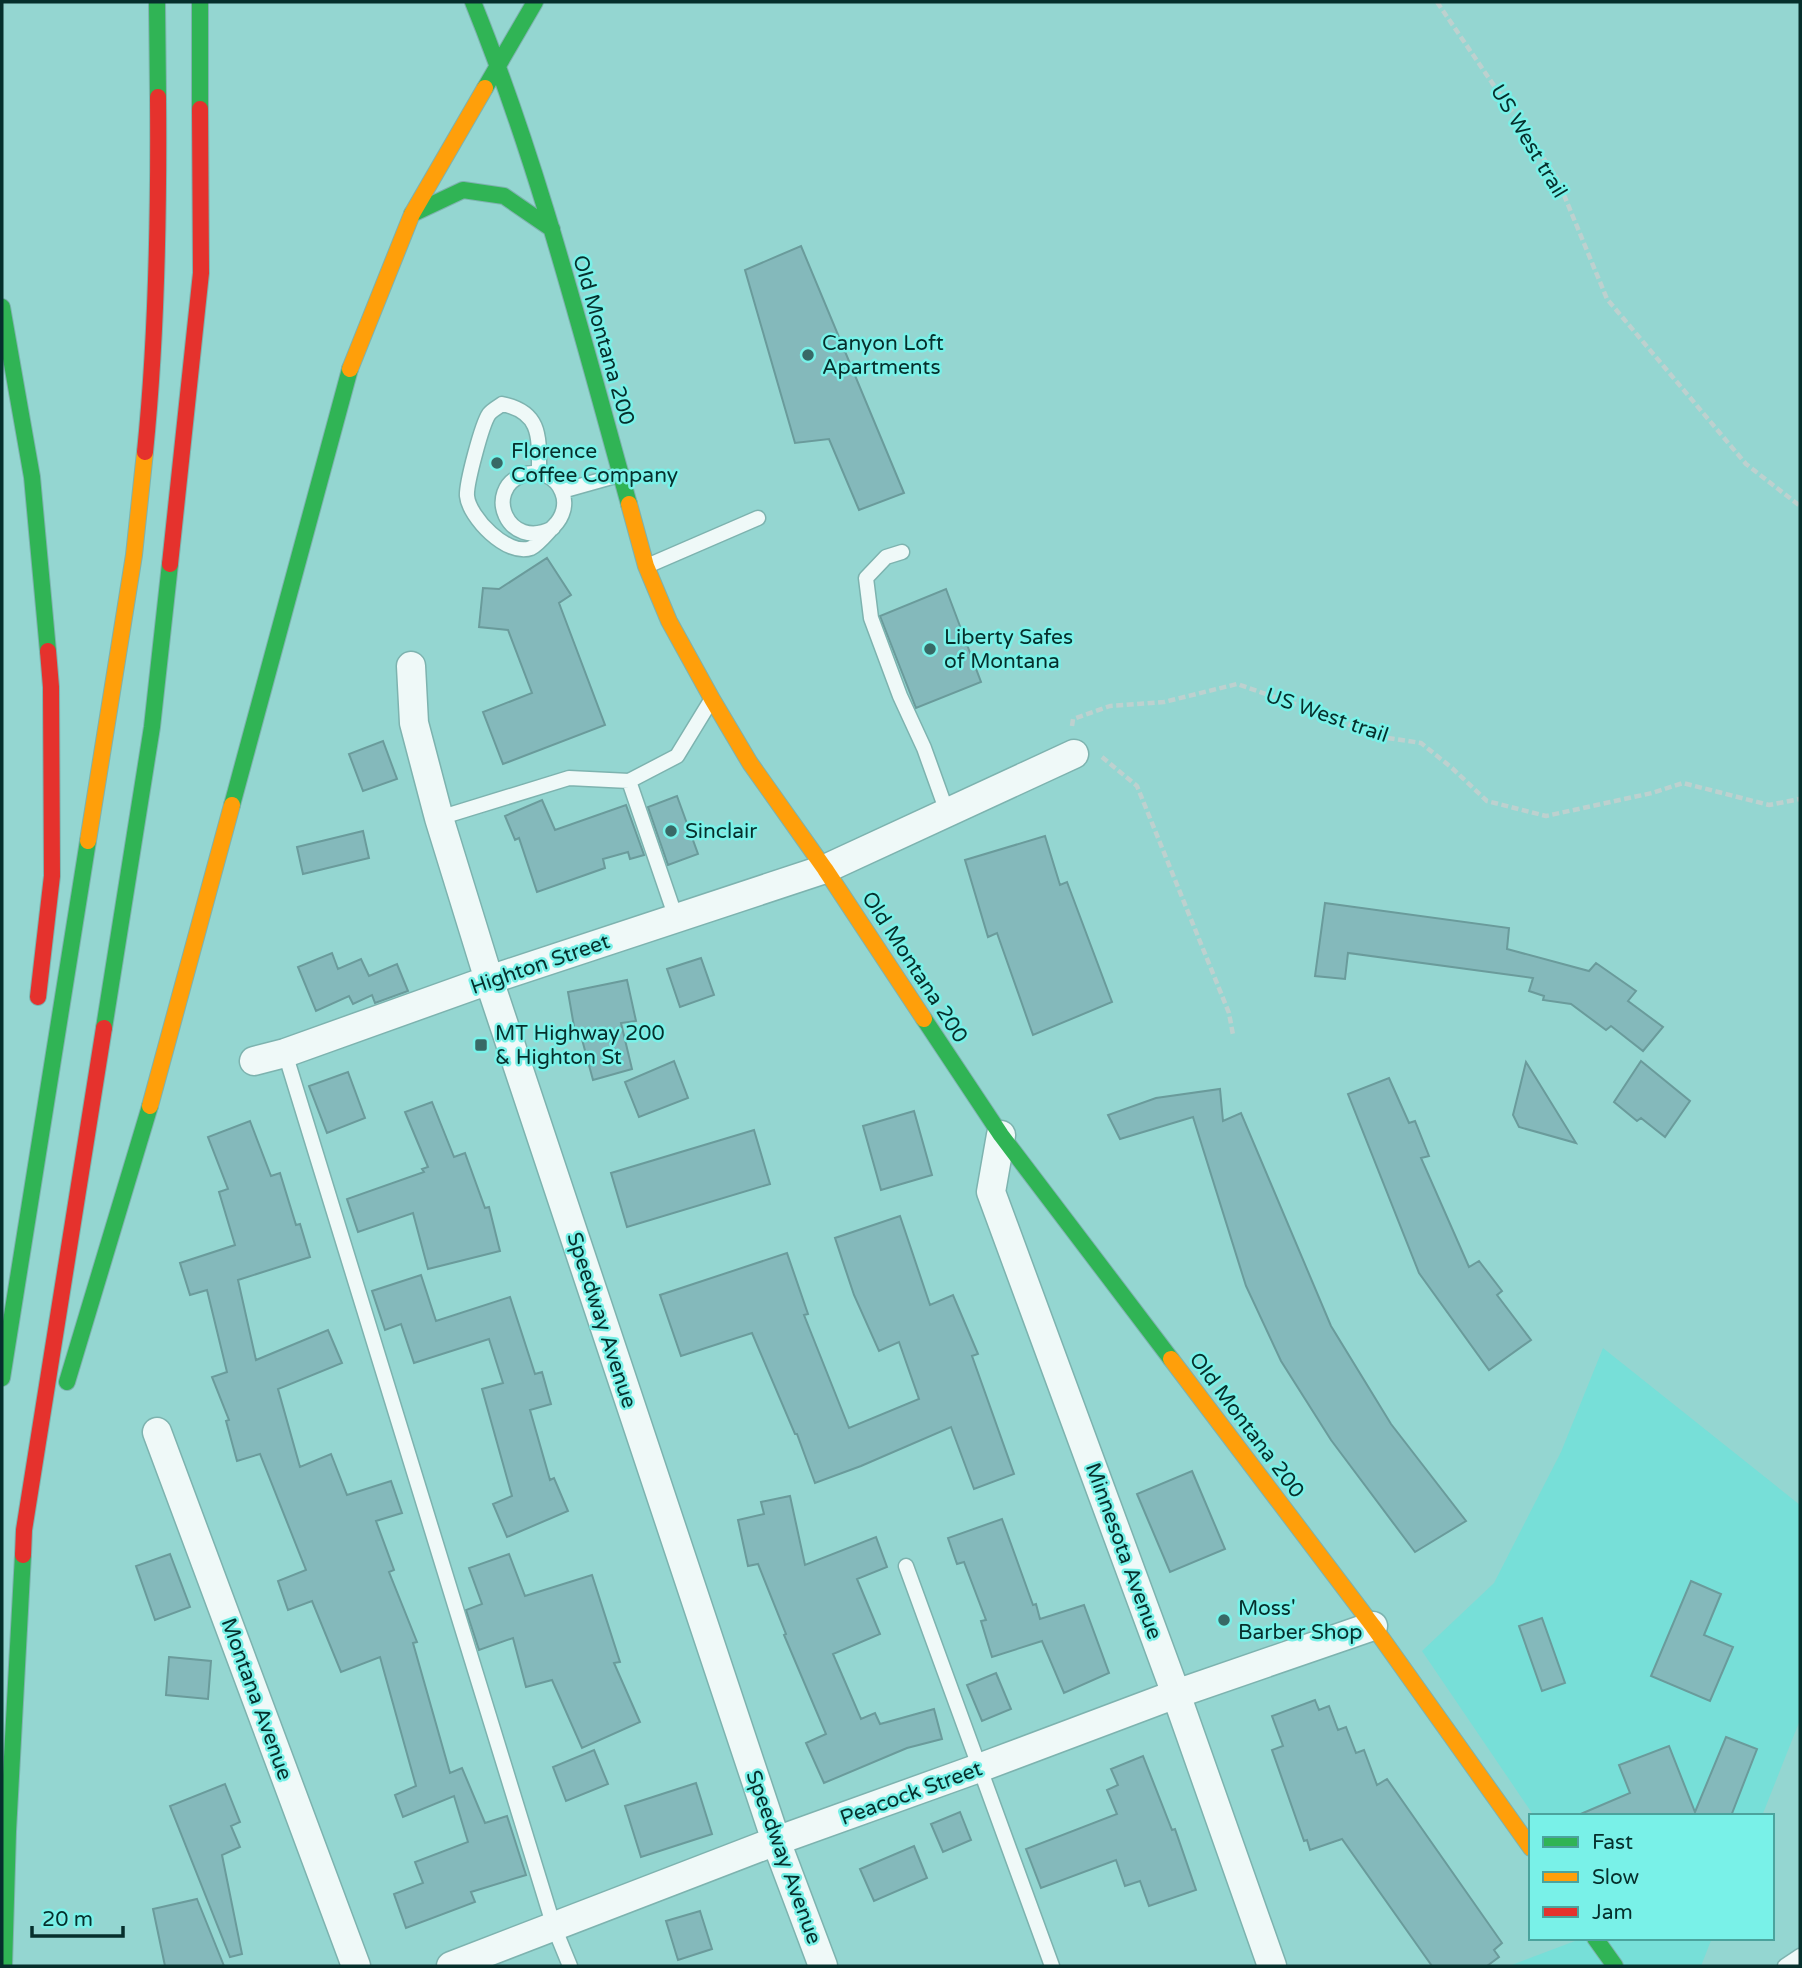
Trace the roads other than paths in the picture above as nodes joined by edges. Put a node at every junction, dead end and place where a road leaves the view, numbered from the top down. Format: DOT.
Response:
graph roads {
  1 [pos="157,2"];
  2 [pos="200,2"];
  3 [pos="473,2"];
  4 [pos="535,2"];
  5 [pos="499,66"];
  6 [pos="412,214"];
  7 [pos="552,229"];
  8 [pos="2,307"];
  9 [pos="539,473"];
  10 [pos="620,475"];
  11 [pos="562,492"];
  12 [pos="758,518"];
  13 [pos="553,528"];
  14 [pos="902,552"];
  15 [pos="646,566"];
  16 [pos="411,666"];
  17 [pos="712,699"];
  18 [pos="1074,754"];
  19 [pos="629,781"];
  20 [pos="947,812"];
  21 [pos="439,818"];
  22 [pos="825,869"];
  23 [pos="676,918"];
  24 [pos="489,980"];
  25 [pos="37,1013"];
  26 [pos="285,1053"];
  27 [pos="254,1061"];
  28 [pos="1001,1135"];
  29 [pos="20,1164"];
  30 [pos="2,1328"];
  31 [pos="2,1378"];
  32 [pos="157,1432"];
  33 [pos="24,1530"];
  34 [pos="906,1566"];
  35 [pos="1373,1626"];
  36 [pos="1176,1694"];
  37 [pos="979,1768"];
  38 [pos="776,1841"];
  39 [pos="1529,1845"];
  40 [pos="554,1927"];
  41 [pos="1596,1940"];
  42 [pos="1800,1956"];
  43 [pos="4,1966"];
  44 [pos="356,1966"];
  45 [pos="451,1966"];
  46 [pos="569,1966"];
  47 [pos="824,1966"];
  48 [pos="1052,1966"];
  49 [pos="1272,1966"];
  50 [pos="1615,1966"];
  51 [pos="1785,1966"];
  1 -- 31 [label="main road"];
  2 -- 33 [label="main road"];
  3 -- 5 [label="main road, Old Montana 200"];
  4 -- 5 [label="main road"];
  5 -- 6 [label="main road"];
  5 -- 7 [label="main road, Old Montana 200"];
  6 -- 7 [label="main road"];
  6 -- 33 [label="main road"];
  7 -- 10 [label="main road, Old Montana 200"];
  8 -- 25 [label="main road"];
  9 -- 11 [label="lane"];
  9 -- 13 [label="lane"];
  9 -- 13 [label="lane"];
  10 -- 11 [label="lane"];
  10 -- 15 [label="main road, Old Montana 200"];
  11 -- 13 [label="lane"];
  12 -- 15 [label="lane"];
  14 -- 20 [label="lane"];
  15 -- 17 [label="main road, Old Montana 200"];
  16 -- 21 [label="street, Speedway Avenue"];
  17 -- 19 [label="lane"];
  17 -- 22 [label="main road, Old Montana 200"];
  18 -- 20 [label="street, Highton Street"];
  19 -- 21 [label="lane"];
  19 -- 23 [label="lane"];
  20 -- 22 [label="street, Highton Street"];
  21 -- 24 [label="street, Speedway Avenue"];
  22 -- 23 [label="street, Highton Street"];
  22 -- 28 [label="main road, Old Montana 200"];
  23 -- 24 [label="street, Highton Street"];
  24 -- 26 [label="street, Highton Street"];
  24 -- 38 [label="street, Speedway Avenue"];
  26 -- 27 [label="street, Highton Street"];
  26 -- 40 [label="lane"];
  28 -- 35 [label="main road, Old Montana 200"];
  28 -- 36 [label="street, Minnesota Avenue"];
  29 -- 30 [label="main road"];
  32 -- 44 [label="street, Montana Avenue"];
  33 -- 43 [label="main road"];
  34 -- 37 [label="lane"];
  35 -- 36 [label="street, Peacock Street"];
  35 -- 39 [label="main road, Old Montana 200"];
  36 -- 37 [label="street, Peacock Street"];
  36 -- 49 [label="street, Minnesota Avenue"];
  37 -- 38 [label="street, Peacock Street"];
  37 -- 48 [label="lane"];
  38 -- 40 [label="street, Peacock Street"];
  38 -- 47 [label="street, Speedway Avenue"];
  40 -- 45 [label="street, Peacock Street"];
  40 -- 46 [label="lane"];
  41 -- 50 [label="main road"];
  42 -- 51 [label="lane"];
}
